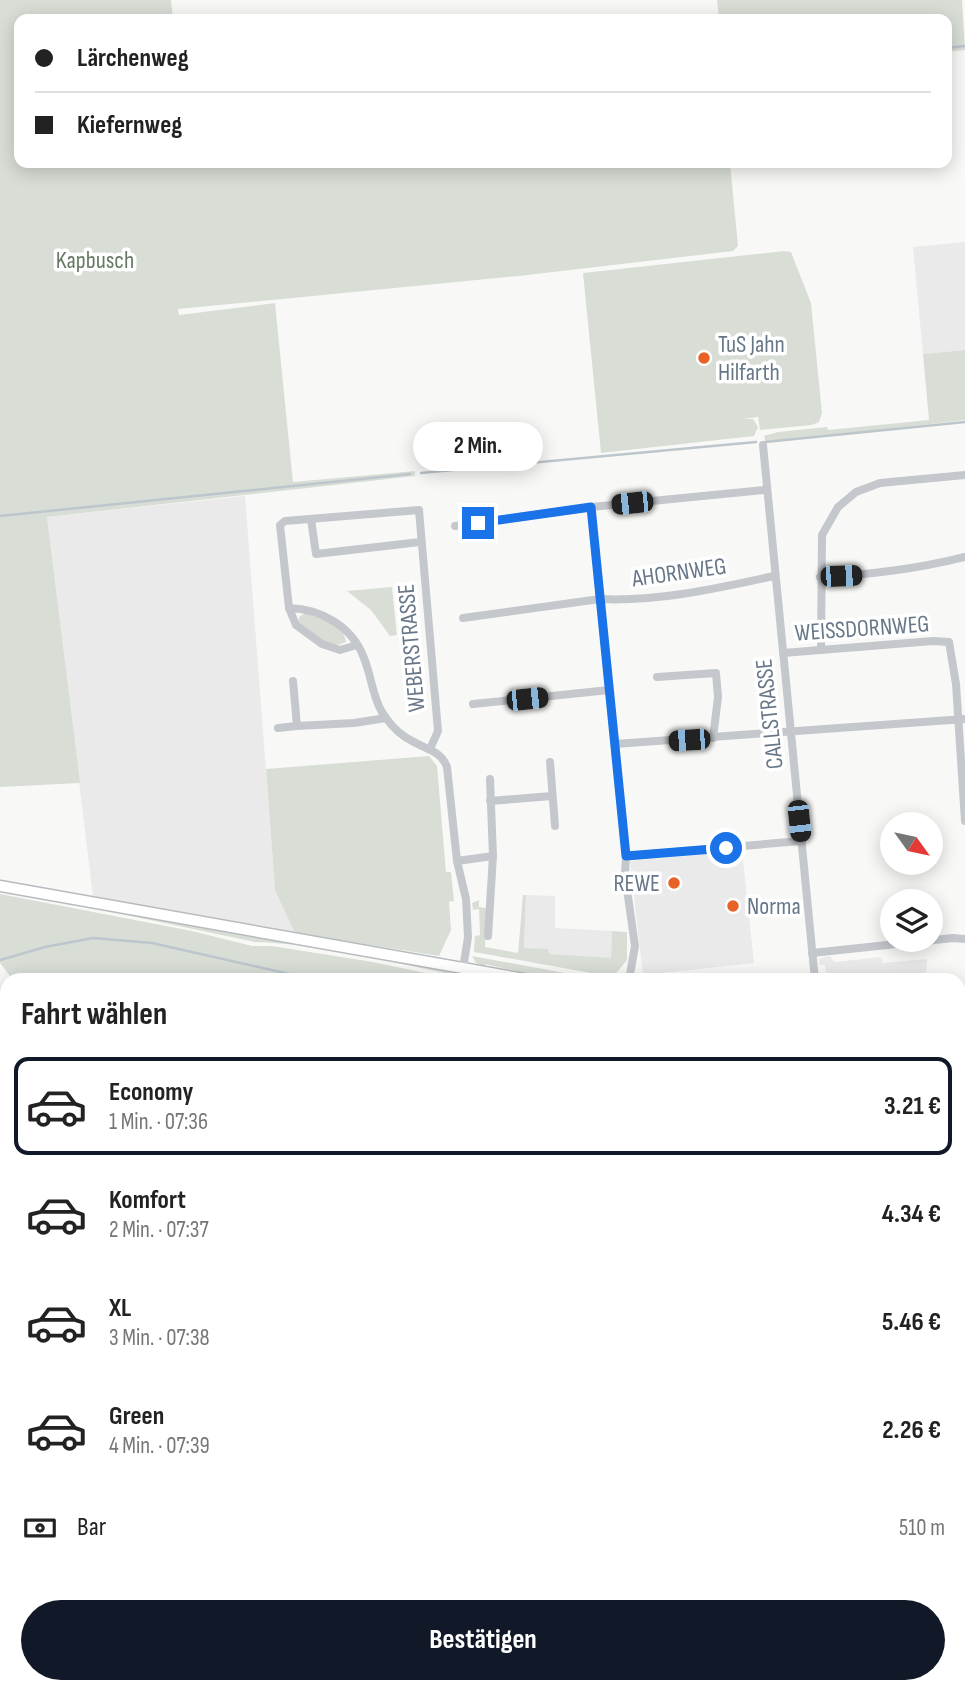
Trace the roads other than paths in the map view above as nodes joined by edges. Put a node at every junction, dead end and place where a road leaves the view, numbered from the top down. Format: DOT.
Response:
graph roads {
  1 [pos="762,445"];
  2 [pos="965,475"];
  3 [pos="765,490"];
  4 [pos="591,507"];
  5 [pos="311,519"];
  6 [pos="455,526"];
  7 [pos="420,542"];
  8 [pos="965,557"];
  9 [pos="775,576"];
  10 [pos="820,578"];
  11 [pos="600,598"];
  12 [pos="289,608"];
  13 [pos="463,618"];
  14 [pos="357,645"];
  15 [pos="821,650"];
  16 [pos="783,653"];
  17 [pos="657,677"];
  18 [pos="293,681"];
  19 [pos="609,690"];
  20 [pos="473,704"];
  21 [pos="386,718"];
  22 [pos="961,719"];
  23 [pos="298,726"];
  24 [pos="278,728"];
  25 [pos="790,733"];
  26 [pos="713,738"];
  27 [pos="615,744"];
  28 [pos="430,749"];
  29 [pos="550,762"];
  30 [pos="489,779"];
  31 [pos="552,796"];
  32 [pos="490,800"];
  33 [pos="965,815"];
  34 [pos="965,821"];
  35 [pos="555,826"];
  36 [pos="801,841"];
  37 [pos="493,856"];
  38 [pos="626,856"];
  39 [pos="457,861"];
  40 [pos="0,886"];
  41 [pos="488,936"];
  42 [pos="965,939"];
  43 [pos="811,953"];
  44 [pos="463,969"];
  45 [pos="487,973"];
  46 [pos="629,973"];
  47 [pos="814,973"];
  1 -- 3 [label="street, CALLSTRASSE"];
  2 -- 10 [label="street"];
  3 -- 4 [label="street"];
  3 -- 9 [label="street, CALLSTRASSE"];
  4 -- 6 [label="street"];
  4 -- 11 [label="street"];
  5 -- 7 [label="street"];
  5 -- 7 [label="street, WEBERSTRASSE"];
  5 -- 12 [label="street"];
  7 -- 28 [label="street, WEBERSTRASSE"];
  8 -- 10 [label="street"];
  9 -- 11 [label="street, AHORNWEG"];
  9 -- 16 [label="street, CALLSTRASSE"];
  10 -- 15 [label="street"];
  11 -- 13 [label="street, AHORNWEG"];
  11 -- 19 [label="street"];
  12 -- 14 [label="street"];
  12 -- 14 [label="street"];
  14 -- 21 [label="street"];
  15 -- 16 [label="street, WEISSDORNWEG"];
  15 -- 22 [label="street, WEISSDORNWEG"];
  16 -- 25 [label="street, CALLSTRASSE"];
  17 -- 26 [label="street"];
  18 -- 23 [label="street"];
  19 -- 20 [label="street"];
  19 -- 27 [label="street"];
  21 -- 23 [label="street"];
  21 -- 28 [label="street"];
  22 -- 25 [label="street"];
  22 -- 33 [label="street"];
  23 -- 24 [label="street"];
  25 -- 26 [label="street"];
  25 -- 36 [label="street, CALLSTRASSE"];
  26 -- 27 [label="street"];
  27 -- 38 [label="street"];
  28 -- 39 [label="street"];
  29 -- 31 [label="street"];
  30 -- 32 [label="street"];
  31 -- 32 [label="street"];
  31 -- 35 [label="street"];
  32 -- 37 [label="street"];
  33 -- 34 [label="street"];
  36 -- 38 [label="street"];
  36 -- 43 [label="street, CALLSTRASSE"];
  37 -- 39 [label="street"];
  37 -- 41 [label="street"];
  38 -- 46 [label="street"];
  39 -- 44 [label="street"];
  40 -- 44 [label="main road"];
  42 -- 43 [label="street"];
  43 -- 47 [label="street, CALLSTRASSE"];
  44 -- 45 [label="main road"];
}
